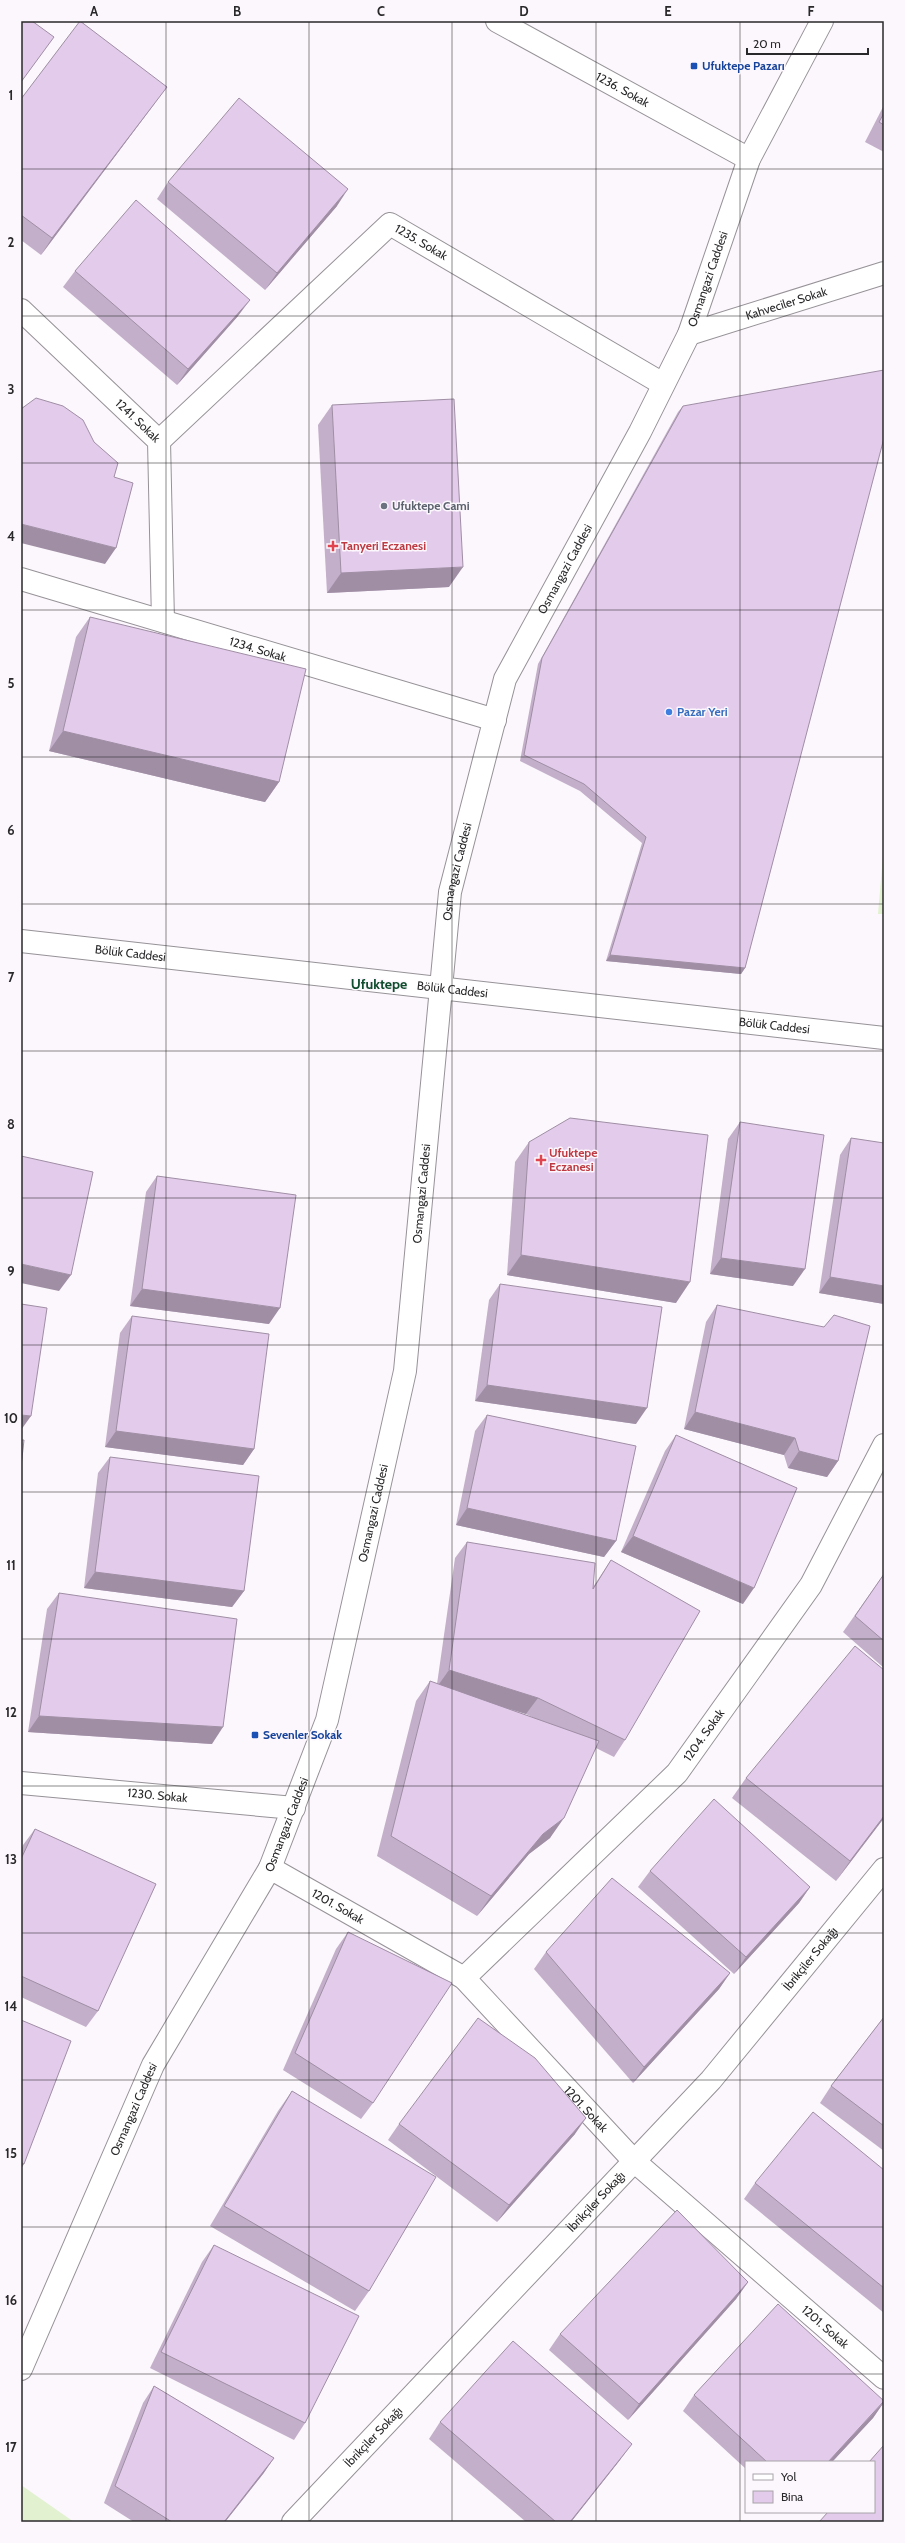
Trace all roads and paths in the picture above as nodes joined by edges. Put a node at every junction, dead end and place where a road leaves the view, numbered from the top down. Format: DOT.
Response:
graph roads {
  1 [pos="497,21"];
  2 [pos="822,21"];
  3 [pos="749,159"];
  4 [pos="884,273"];
  5 [pos="21,310"];
  6 [pos="690,334"];
  7 [pos="663,384"];
  8 [pos="160,441"];
  9 [pos="21,579"];
  10 [pos="163,621"];
  11 [pos="495,720"];
  12 [pos="21,941"];
  13 [pos="441,989"];
  14 [pos="884,1038"];
  15 [pos="884,1445"];
  16 [pos="21,1783"];
  17 [pos="294,1808"];
  18 [pos="270,1868"];
  19 [pos="884,1869"];
  20 [pos="464,1978"];
  21 [pos="634,2161"];
  22 [pos="21,2369"];
  23 [pos="884,2378"];
  24 [pos="293,2522"];
  1 -- 3 [label="street, 1236. Sokak"];
  2 -- 3 [label="street, Osmangazi Caddesi"];
  3 -- 6 [label="street, Osmangazi Caddesi"];
  4 -- 6 [label="street, Kahveciler Sokak"];
  5 -- 8 [label="street, 1241. Sokak"];
  6 -- 7 [label="street, Osmangazi Caddesi"];
  7 -- 8 [label="street, 1235. Sokak"];
  7 -- 11 [label="street, Osmangazi Caddesi"];
  8 -- 10 [label="street, 1241. Sokak"];
  9 -- 10 [label="street, 1234. Sokak"];
  10 -- 11 [label="street, 1234. Sokak"];
  11 -- 13 [label="street, Osmangazi Caddesi"];
  12 -- 13 [label="street, Bölük Caddesi"];
  13 -- 14 [label="street, Bölük Caddesi"];
  13 -- 17 [label="street, Osmangazi Caddesi"];
  15 -- 20 [label="street, 1204. Sokak"];
  16 -- 17 [label="street, 1230. Sokak"];
  17 -- 18 [label="street, Osmangazi Caddesi"];
  18 -- 20 [label="street, 1201. Sokak"];
  18 -- 22 [label="street, Osmangazi Caddesi"];
  19 -- 21 [label="street, İbrikçiler Sokağı"];
  20 -- 21 [label="street, 1201. Sokak"];
  21 -- 23 [label="street, 1201. Sokak"];
  21 -- 24 [label="street, İbrikçiler Sokağı"];
}
